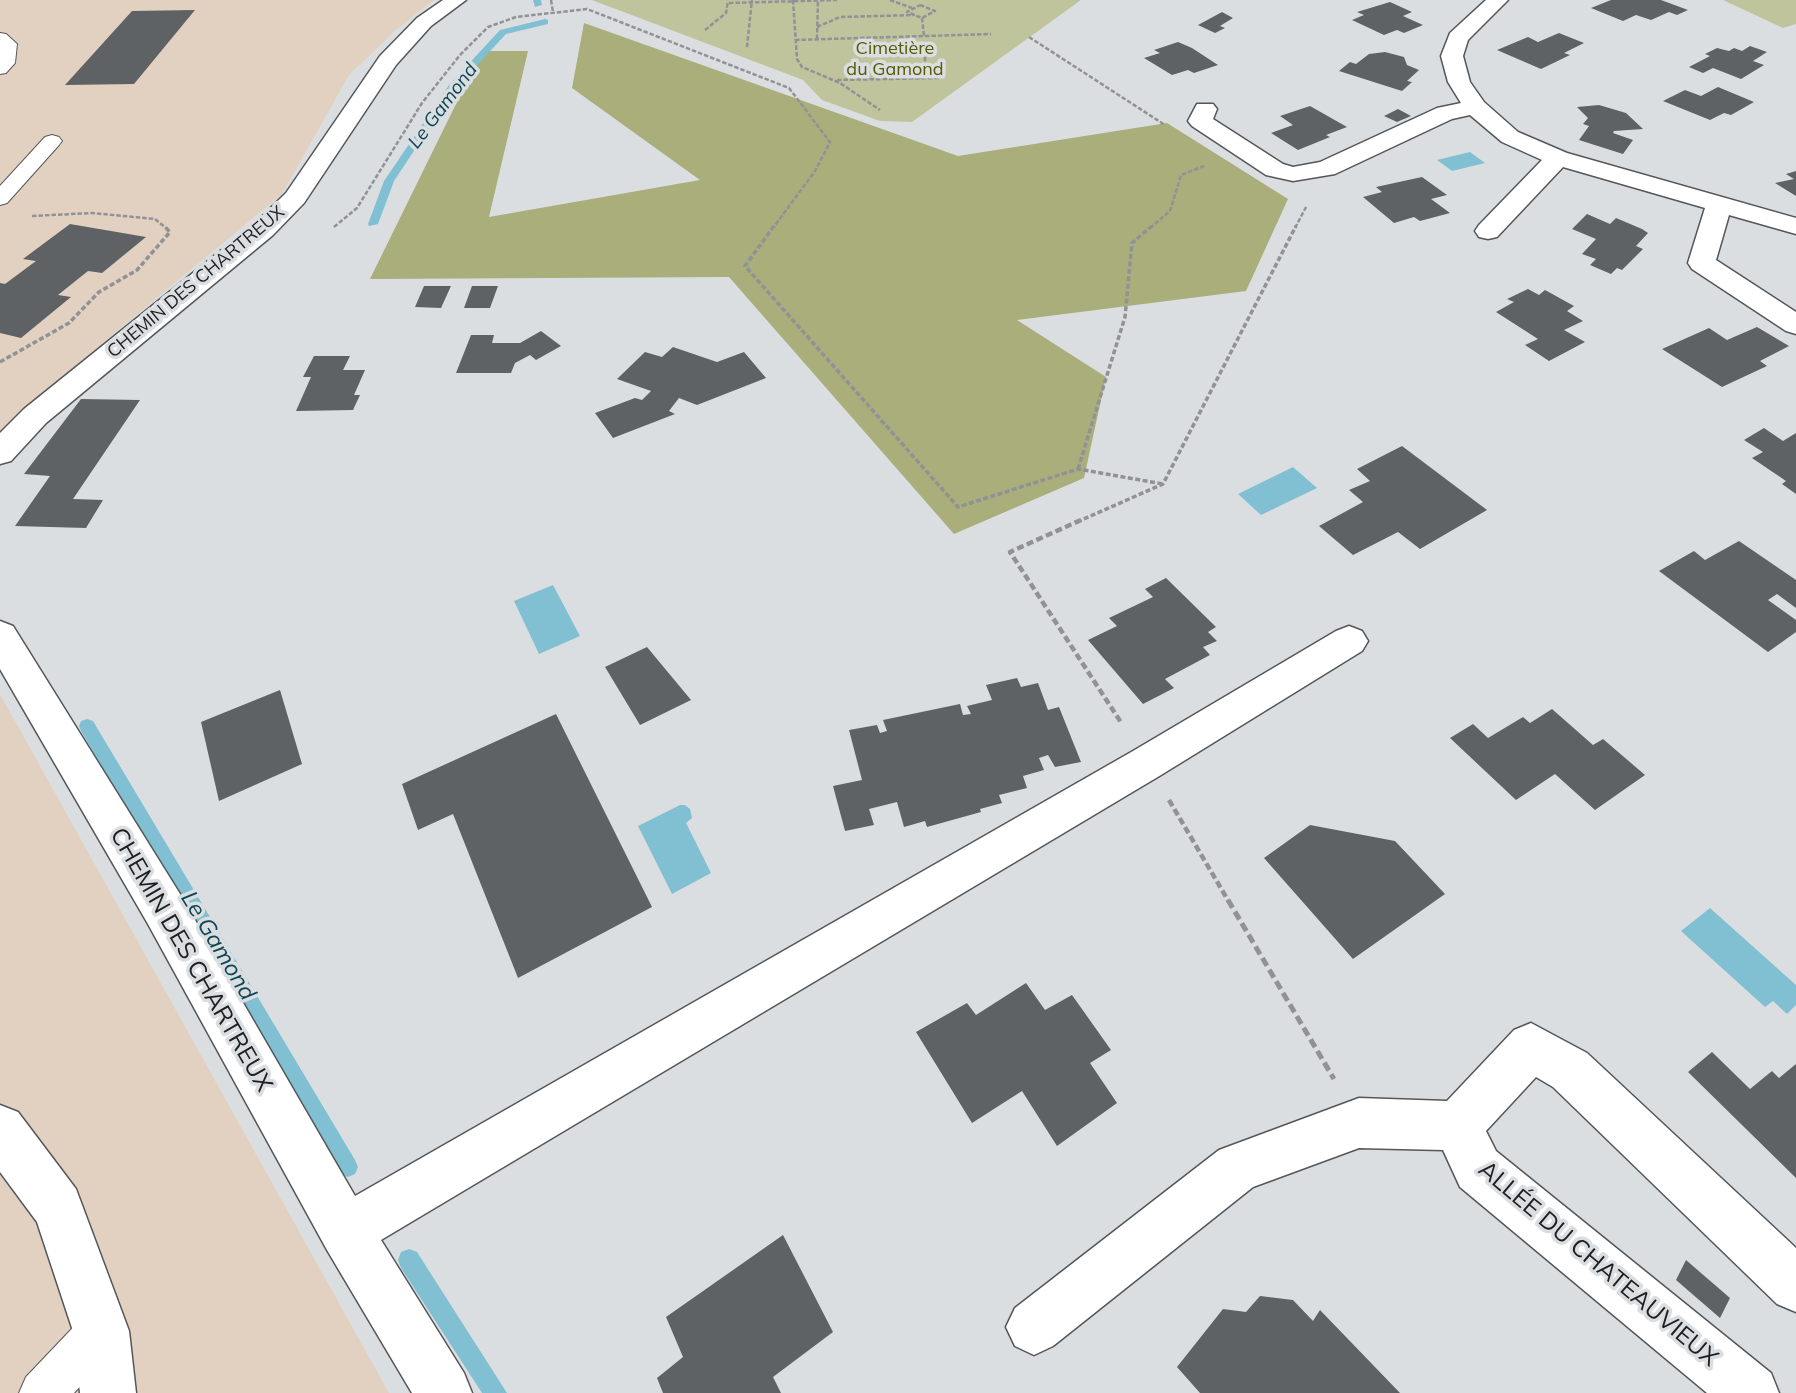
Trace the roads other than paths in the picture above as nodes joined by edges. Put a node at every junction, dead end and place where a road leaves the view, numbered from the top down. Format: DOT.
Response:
graph roads {
  1 [pos="456,0"];
  2 [pos="1498,0"];
  3 [pos="0,38"];
  4 [pos="0,69"];
  5 [pos="1475,107"];
  6 [pos="1205,109"];
  7 [pos="52,141"];
  8 [pos="1558,158"];
  9 [pos="0,199"];
  10 [pos="1719,206"];
  11 [pos="1796,226"];
  12 [pos="1488,231"];
  13 [pos="1796,326"];
  14 [pos="0,453"];
  15 [pos="0,636"];
  16 [pos="1349,641"];
  17 [pos="1457,1126"];
  18 [pos="0,1130"];
  19 [pos="346,1231"];
  20 [pos="1796,1285"];
  21 [pos="1034,1327"];
  22 [pos="101,1331"];
  23 [pos="43,1393"];
  24 [pos="108,1393"];
  25 [pos="444,1393"];
  26 [pos="1751,1393"];
  1 -- 14 [label="street, CHEMIN DES CHARTREUX"];
  2 -- 5 [label="street"];
  3 -- 4 [label="lane"];
  5 -- 6 [label="street"];
  5 -- 8 [label="street"];
  7 -- 9 [label="lane"];
  8 -- 10 [label="street"];
  8 -- 12 [label="street"];
  10 -- 11 [label="street"];
  10 -- 13 [label="street"];
  15 -- 19 [label="street, CHEMIN DES CHARTREUX"];
  16 -- 19 [label="street"];
  17 -- 20 [label="street"];
  17 -- 21 [label="street"];
  17 -- 26 [label="street, ALLÉE DU CHATEAUVIEUX"];
  18 -- 22 [label="street"];
  19 -- 25 [label="street, CHEMIN DES CHARTREUX"];
  22 -- 23 [label="lane"];
  22 -- 24 [label="street"];
}
